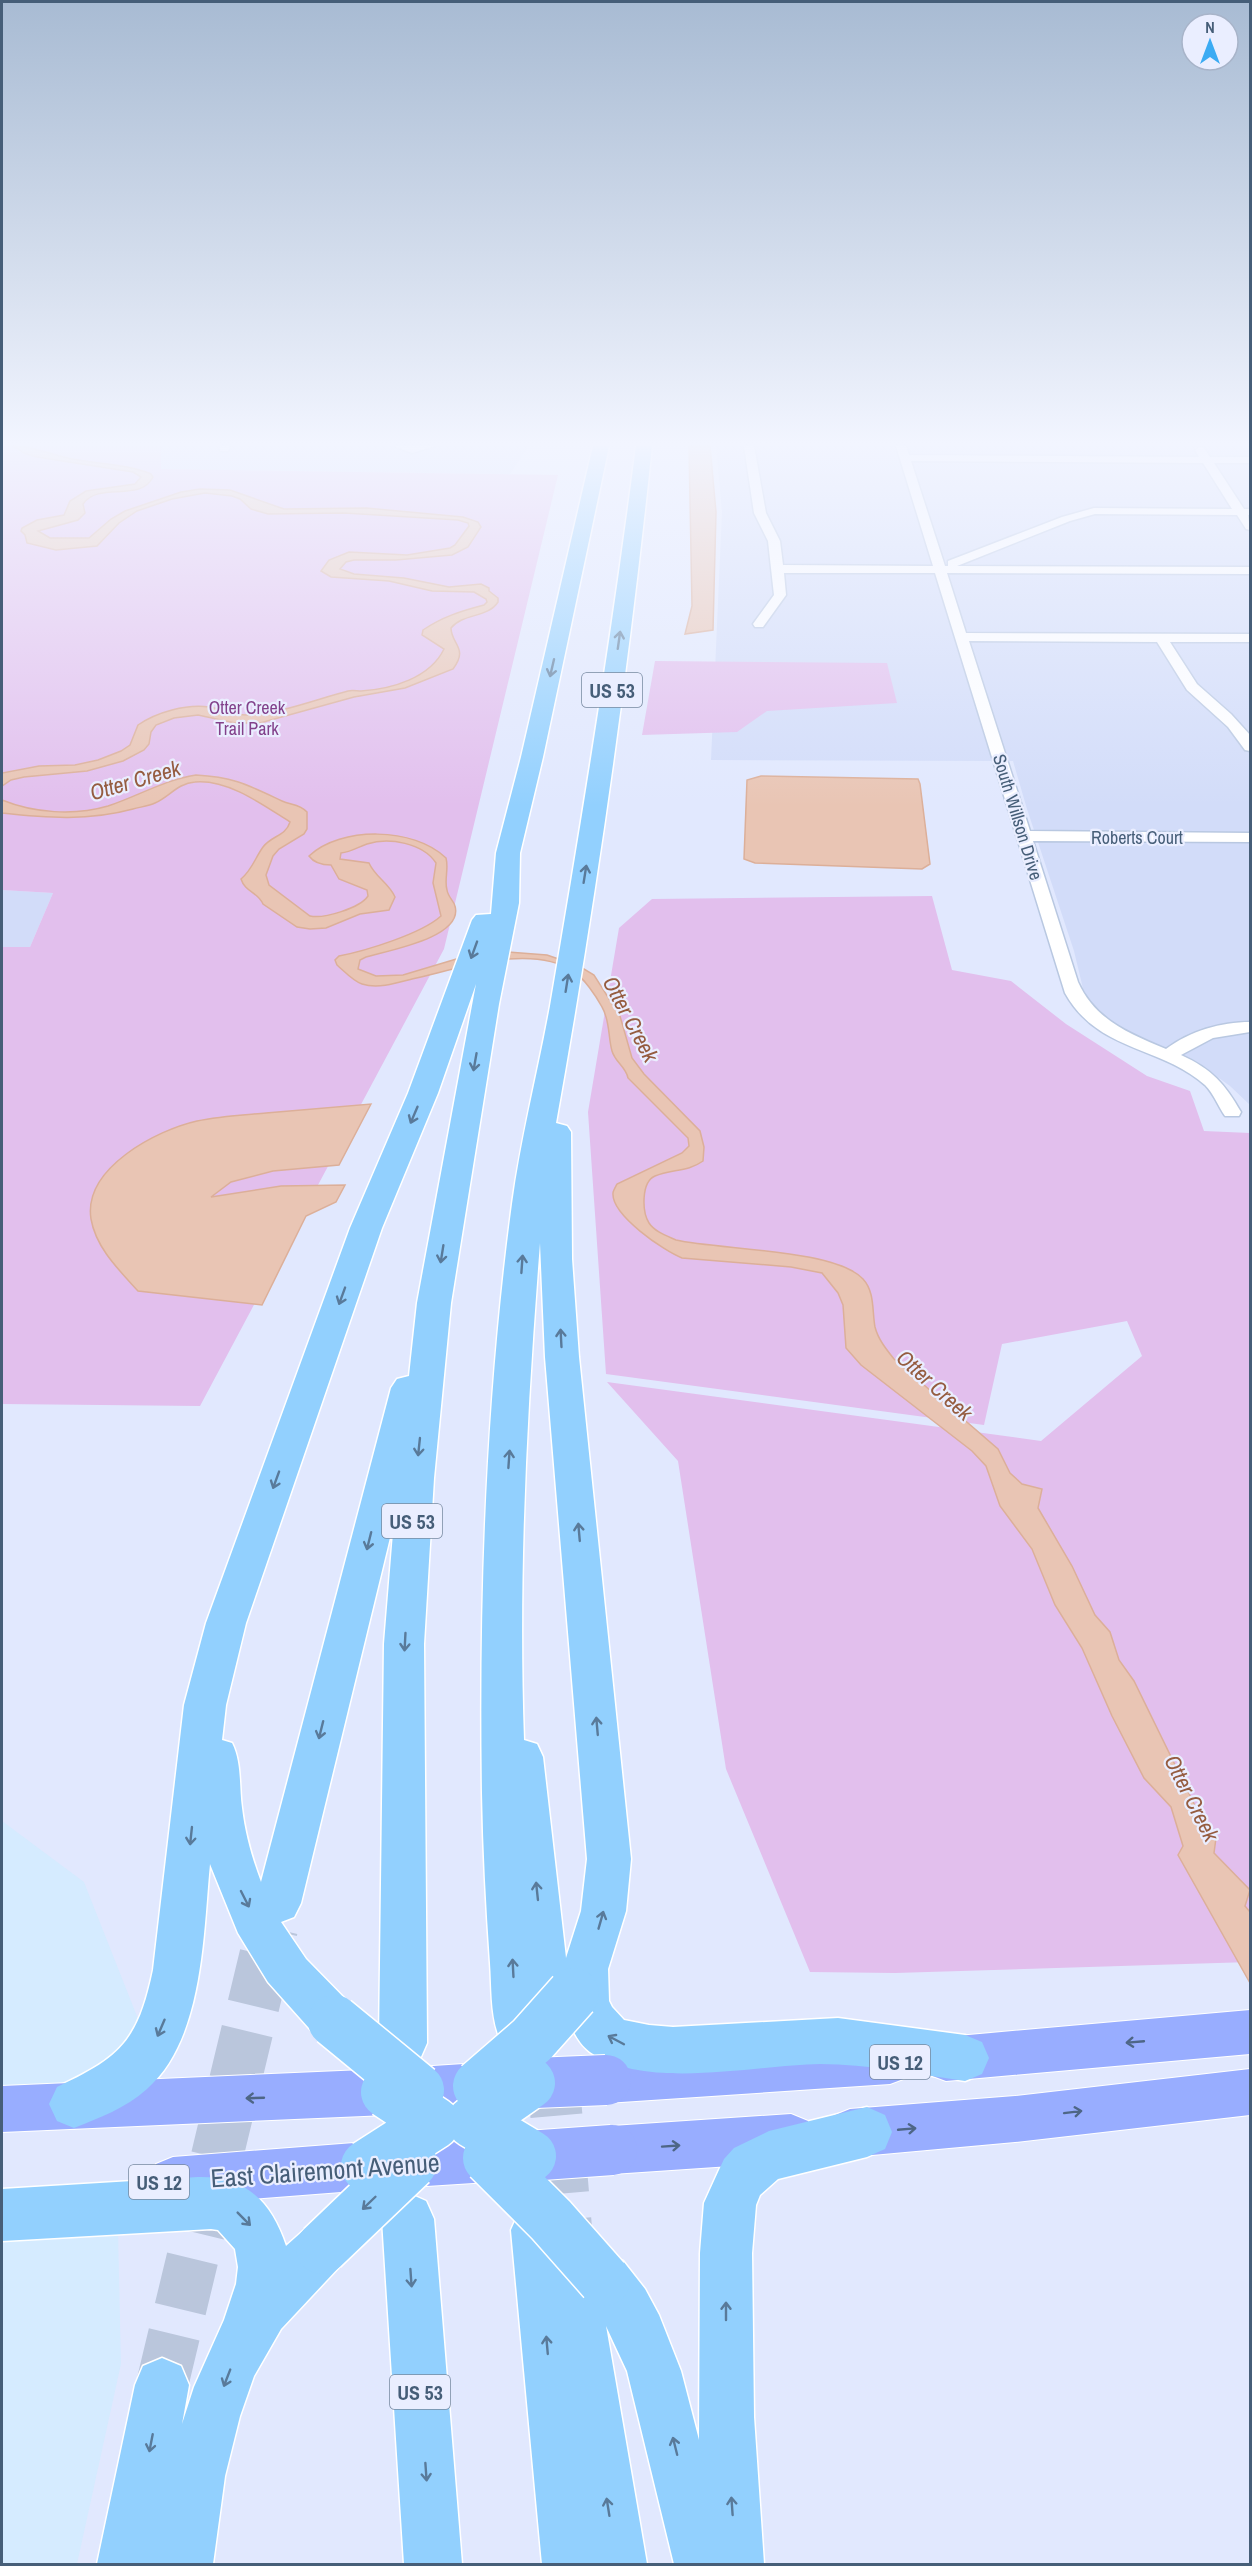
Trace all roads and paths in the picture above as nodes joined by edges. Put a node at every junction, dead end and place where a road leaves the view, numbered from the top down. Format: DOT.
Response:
graph roads {
  1 [pos="575,566"];
  2 [pos="630,566"];
  3 [pos="778,566"];
  4 [pos="946,566"];
  5 [pos="940,568"];
  6 [pos="778,569"];
  7 [pos="1251,571"];
  8 [pos="759,624"];
  9 [pos="961,637"];
  10 [pos="1161,637"];
  11 [pos="1251,638"];
  12 [pos="1251,747"];
  13 [pos="1024,837"];
  14 [pos="1251,837"];
  15 [pos="470,1003"];
  16 [pos="1251,1027"];
  17 [pos="558,1034"];
  18 [pos="1167,1057"];
  19 [pos="1232,1112"];
  20 [pos="434,1303"];
  21 [pos="505,1513"];
  22 [pos="243,1573"];
  23 [pos="278,1903"];
  24 [pos="569,1984"];
  25 [pos="518,2026"];
  26 [pos="1251,2032"];
  27 [pos="403,2043"];
  28 [pos="965,2058"];
  29 [pos="529,2083"];
  30 [pos="1232,2094"];
  31 [pos="74,2104"];
  32 [pos="2,2109"];
  33 [pos="445,2127"];
  34 [pos="867,2132"];
  35 [pos="2,2193"];
  36 [pos="2,2215"];
  37 [pos="408,2219"];
  38 [pos="570,2257"];
  39 [pos="247,2333"];
  40 [pos="162,2385"];
  41 [pos="126,2565"];
  42 [pos="184,2565"];
  43 [pos="433,2565"];
  44 [pos="571,2565"];
  45 [pos="618,2565"];
  46 [pos="703,2565"];
  47 [pos="735,2565"];
  1 -- 15 [label="highway, US 53, one-way"];
  17 -- 2 [label="highway, US 53, one-way"];
  3 -- 6 [label="street"];
  4 -- 5 [label="street"];
  5 -- 6 [label="street"];
  5 -- 7 [label="street"];
  5 -- 9 [label="street, South Willson Drive"];
  6 -- 8 [label="street"];
  9 -- 10 [label="street"];
  9 -- 13 [label="street, South Willson Drive"];
  10 -- 11 [label="street"];
  10 -- 12 [label="street"];
  13 -- 14 [label="street, Roberts Court"];
  13 -- 18 [label="street, South Willson Drive"];
  15 -- 20 [label="highway, US 53, one-way"];
  15 -- 22 [label="highway, one-way"];
  16 -- 18 [label="street"];
  21 -- 17 [label="highway, US 53, one-way"];
  24 -- 17 [label="highway, one-way"];
  18 -- 19 [label="street, South Willson Drive"];
  20 -- 23 [label="highway, one-way"];
  20 -- 27 [label="highway, US 53, one-way"];
  24 -- 21 [label="highway, one-way"];
  25 -- 21 [label="highway, US 53, one-way"];
  22 -- 31 [label="highway, one-way"];
  22 -- 33 [label="highway, one-way, bridge"];
  28 -- 24 [label="highway, one-way"];
  24 -- 33 [label="highway, bridge"];
  26 -- 28 [label="main road, US 12 / US 12, one-way"];
  28 -- 29 [label="main road, US 12 / US 12, bridge"];
  29 -- 33 [label="highway, bridge"];
  34 -- 30 [label="main road, US 12, one-way"];
  31 -- 32 [label="main road, East Clairemont Avenue / US 12"];
  33 -- 31 [label="main road, East Clairemont Avenue / US 12, one-way"];
  33 -- 34 [label="main road, East Clairemont Avenue / US 12, one-way, bridge"];
  33 -- 35 [label="main road, East Clairemont Avenue / US 12"];
  33 -- 38 [label="highway, bridge"];
  33 -- 39 [label="highway, one-way, bridge"];
  47 -- 34 [label="highway, one-way"];
  36 -- 39 [label="highway, one-way"];
  37 -- 43 [label="highway, US 53, one-way"];
  44 -- 38 [label="highway, one-way"];
  45 -- 38 [label="highway, one-way"];
  46 -- 38 [label="highway, one-way"];
  39 -- 42 [label="highway, one-way"];
  40 -- 41 [label="highway, one-way"];
}
